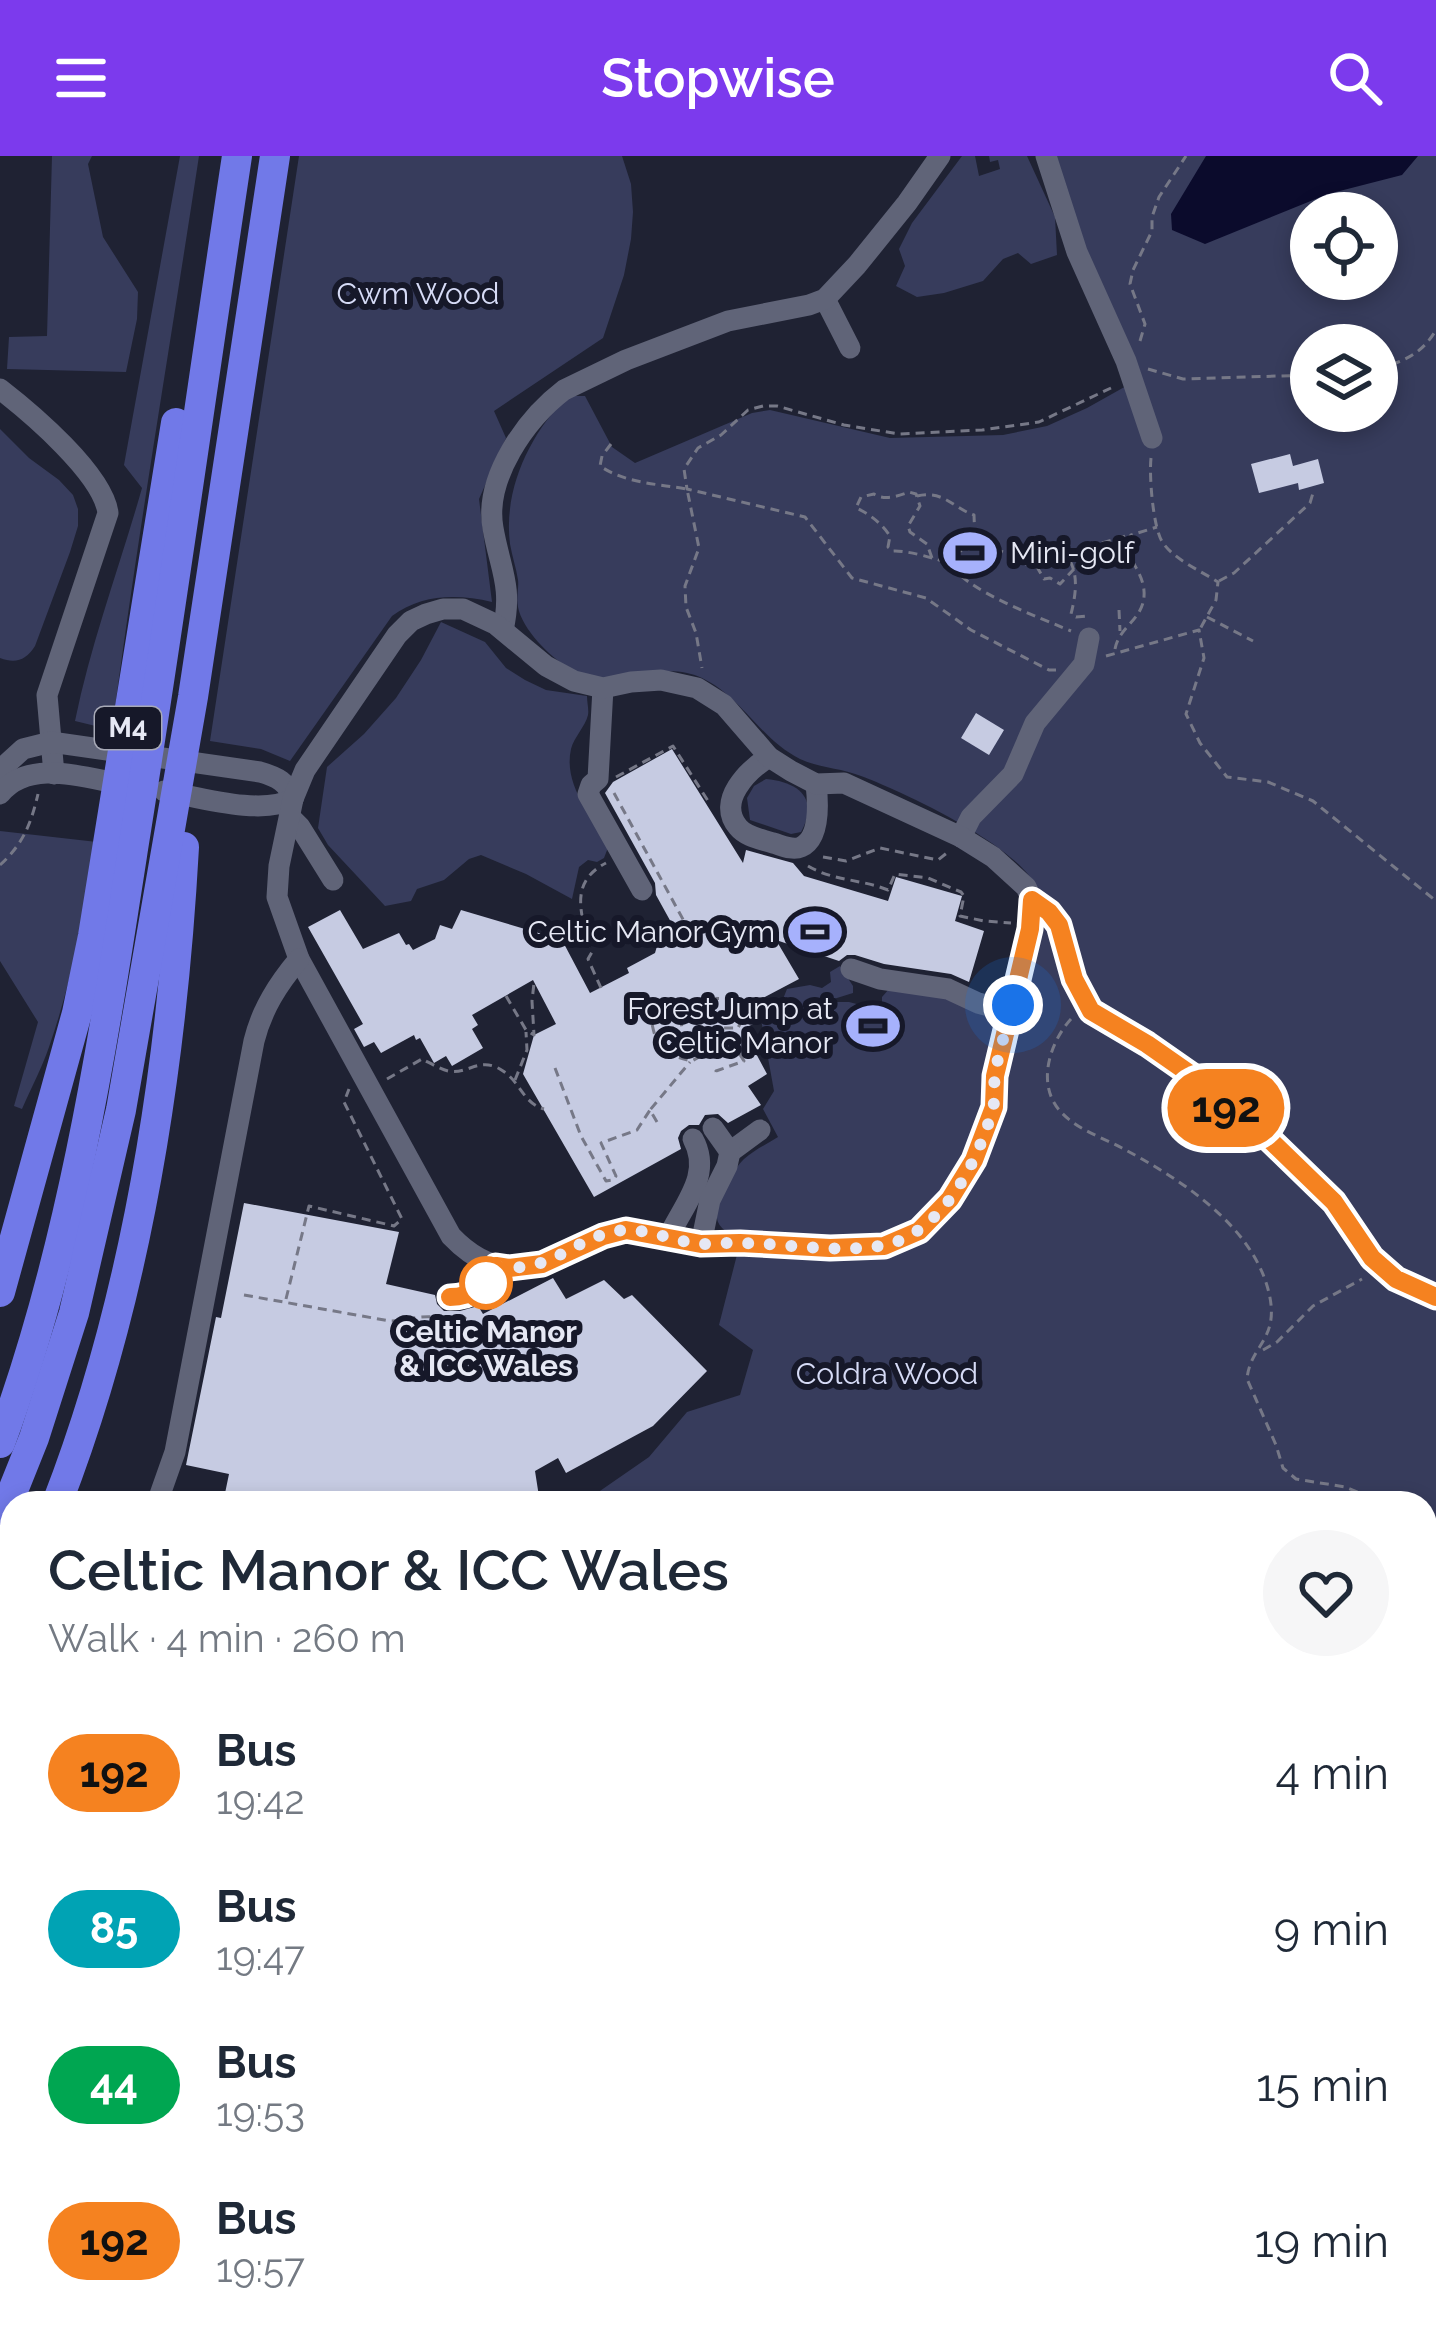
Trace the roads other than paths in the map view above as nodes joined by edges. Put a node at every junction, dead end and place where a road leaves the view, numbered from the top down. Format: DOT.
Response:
graph roads {
  1 [pos="218,156"];
  2 [pos="237,156"];
  3 [pos="275,156"];
  4 [pos="940,156"];
  5 [pos="1046,156"];
  6 [pos="825,298"];
  7 [pos="850,348"];
  8 [pos="0,389"];
  9 [pos="1152,438"];
  10 [pos="1088,627"];
  11 [pos="502,630"];
  12 [pos="603,688"];
  13 [pos="193,697"];
  14 [pos="61,743"];
  15 [pos="769,757"];
  16 [pos="0,770"];
  17 [pos="53,774"];
  18 [pos="816,784"];
  19 [pos="0,794"];
  20 [pos="290,815"];
  21 [pos="138,817"];
  22 [pos="959,835"];
  23 [pos="642,890"];
  24 [pos="1031,910"];
  25 [pos="299,958"];
  26 [pos="851,969"];
  27 [pos="1011,1012"];
  28 [pos="760,1130"];
  29 [pos="730,1152"];
  30 [pos="668,1238"];
  31 [pos="701,1244"];
  32 [pos="496,1266"];
  33 [pos="0,1292"];
  34 [pos="450,1297"];
  35 [pos="1436,1297"];
  36 [pos="0,1309"];
  37 [pos="0,1443"];
  38 [pos="13,1491"];
  39 [pos="61,1491"];
  40 [pos="161,1491"];
  1 -- 33 [label="highway, M4"];
  2 -- 21 [label="highway, M4"];
  3 -- 13 [label="highway, M4"];
  4 -- 6 [label="lane"];
  5 -- 9 [label="lane"];
  6 -- 7 [label="lane"];
  6 -- 11 [label="lane"];
  8 -- 14 [label="lane"];
  10 -- 22 [label="lane"];
  11 -- 12 [label="lane"];
  11 -- 20 [label="lane"];
  12 -- 15 [label="lane"];
  12 -- 23 [label="lane"];
  13 -- 38 [label="highway, M4"];
  13 -- 39 [label="highway, M4"];
  14 -- 16 [label="lane"];
  14 -- 17 [label="lane"];
  14 -- 20 [label="lane"];
  15 -- 18 [label="lane"];
  15 -- 18 [label="lane"];
  17 -- 19 [label="lane"];
  17 -- 20 [label="lane"];
  18 -- 22 [label="lane"];
  20 -- 25 [label="lane"];
  21 -- 36 [label="highway, M4"];
  21 -- 37 [label="highway, M4"];
  22 -- 24 [label="lane"];
  24 -- 27 [label="lane"];
  24 -- 35 [label="lane"];
  25 -- 32 [label="lane"];
  25 -- 40 [label="lane"];
  26 -- 27 [label="lane"];
  27 -- 31 [label="lane"];
  28 -- 29 [label="lane"];
  29 -- 30 [label="lane"];
  29 -- 31 [label="lane"];
  30 -- 31 [label="lane"];
  30 -- 32 [label="lane"];
  32 -- 34 [label="lane"];
}
